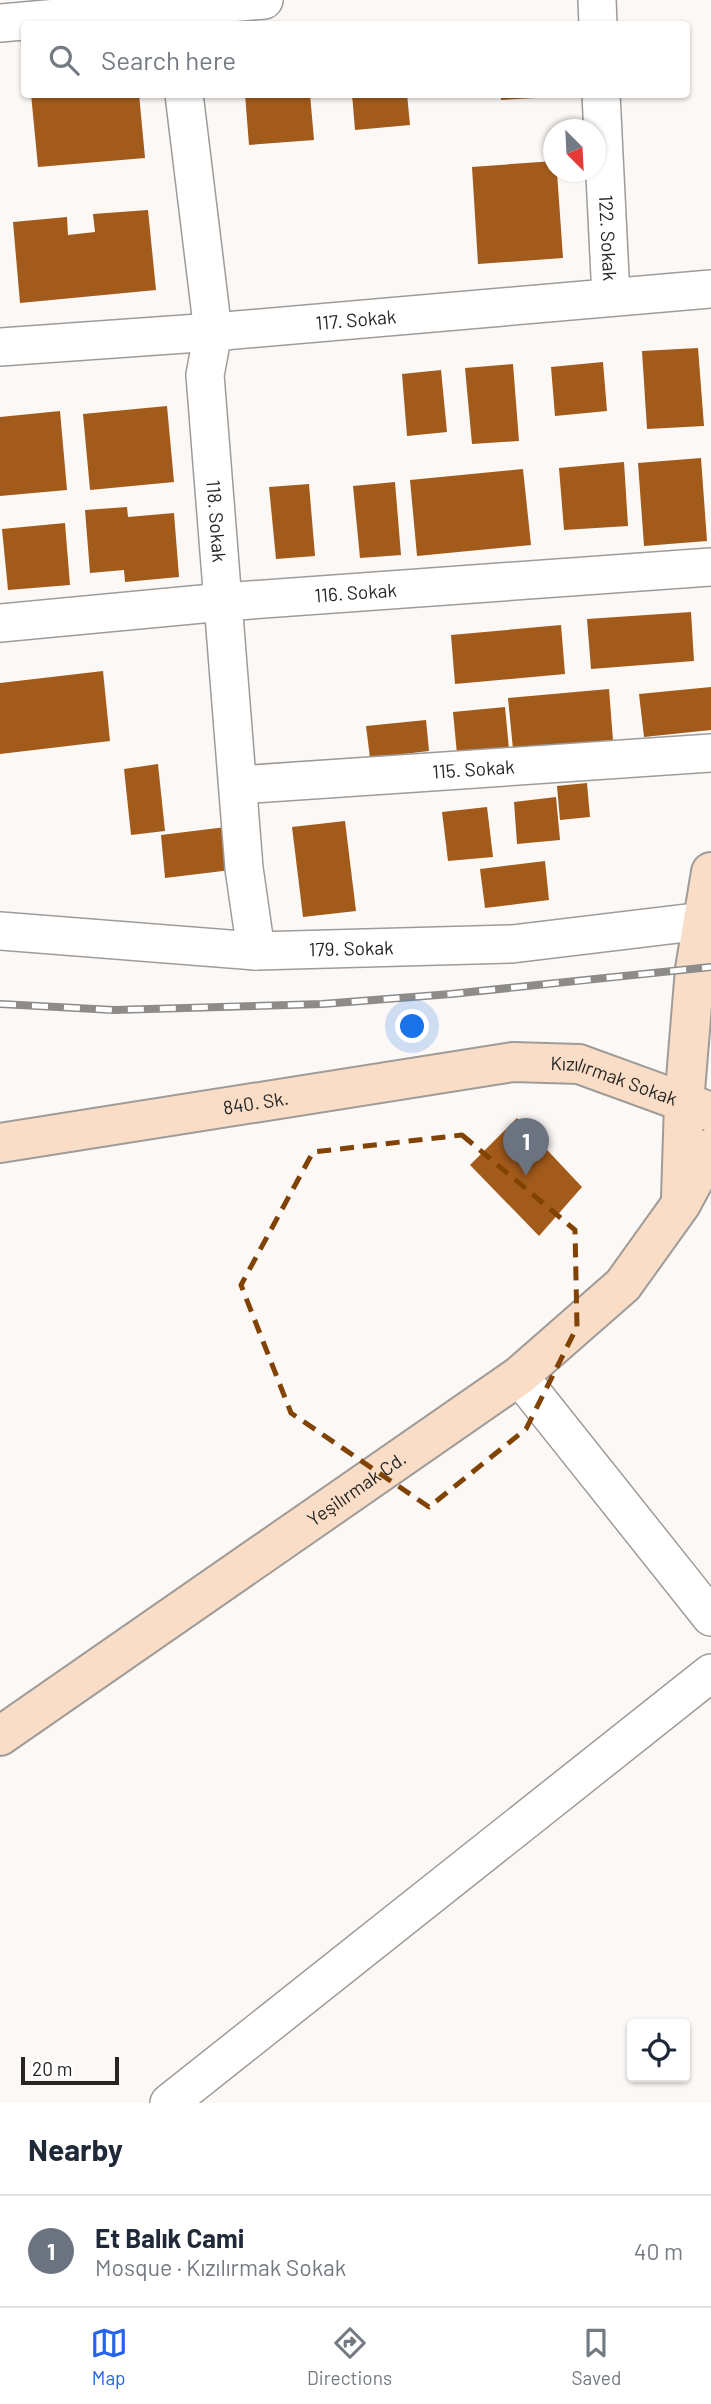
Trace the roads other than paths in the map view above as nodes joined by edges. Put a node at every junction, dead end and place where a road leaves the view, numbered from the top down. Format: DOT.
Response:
graph roads {
  1 [pos="264,0"];
  2 [pos="597,0"];
  3 [pos="175,16"];
  4 [pos="50,21"];
  5 [pos="598,21"];
  6 [pos="21,22"];
  7 [pos="0,23"];
  8 [pos="184,98"];
  9 [pos="601,98"];
  10 [pos="711,289"];
  11 [pos="611,297"];
  12 [pos="213,332"];
  13 [pos="0,347"];
  14 [pos="711,567"];
  15 [pos="223,602"];
  16 [pos="0,623"];
  17 [pos="711,753"];
  18 [pos="238,785"];
  19 [pos="711,872"];
  20 [pos="707,920"];
  21 [pos="0,931"];
  22 [pos="256,951"];
  23 [pos="513,1062"];
  24 [pos="697,1108"];
  25 [pos="0,1143"];
  26 [pos="711,1149"];
  27 [pos="711,1175"];
  28 [pos="681,1204"];
  29 [pos="519,1376"];
  30 [pos="711,1618"];
  31 [pos="711,1673"];
  32 [pos="0,1736"];
  33 [pos="169,2103"];
  1 -- 3 [label="street"];
  2 -- 5 [label="street"];
  3 -- 4 [label="street"];
  6 -- 7 [label="street"];
  8 -- 12 [label="street, 118. Sokak"];
  9 -- 11 [label="street, 122. Sokak"];
  10 -- 11 [label="street, 117. Sokak"];
  11 -- 12 [label="street, 117. Sokak"];
  12 -- 13 [label="street, 117. Sokak"];
  12 -- 15 [label="street, 118. Sokak"];
  14 -- 15 [label="street, 116. Sokak"];
  15 -- 16 [label="street, 116. Sokak"];
  15 -- 18 [label="street, 118. Sokak"];
  17 -- 18 [label="street, 115. Sokak"];
  18 -- 22 [label="street, 118. Sokak"];
  19 -- 20 [label="main road"];
  20 -- 22 [label="street, 179. Sokak"];
  20 -- 24 [label="main road"];
  21 -- 22 [label="street, 179. Sokak"];
  23 -- 24 [label="main road, Kızılırmak Sokak"];
  23 -- 25 [label="main road, 840. Sk."];
  24 -- 28 [label="main road"];
  26 -- 28 [label="main road, Yeşilırmak Cd."];
  27 -- 28 [label="street"];
  28 -- 29 [label="main road, Yeşilırmak Cd."];
  29 -- 30 [label="street"];
  29 -- 32 [label="main road, Yeşilırmak Cd."];
  31 -- 33 [label="street"];
}
